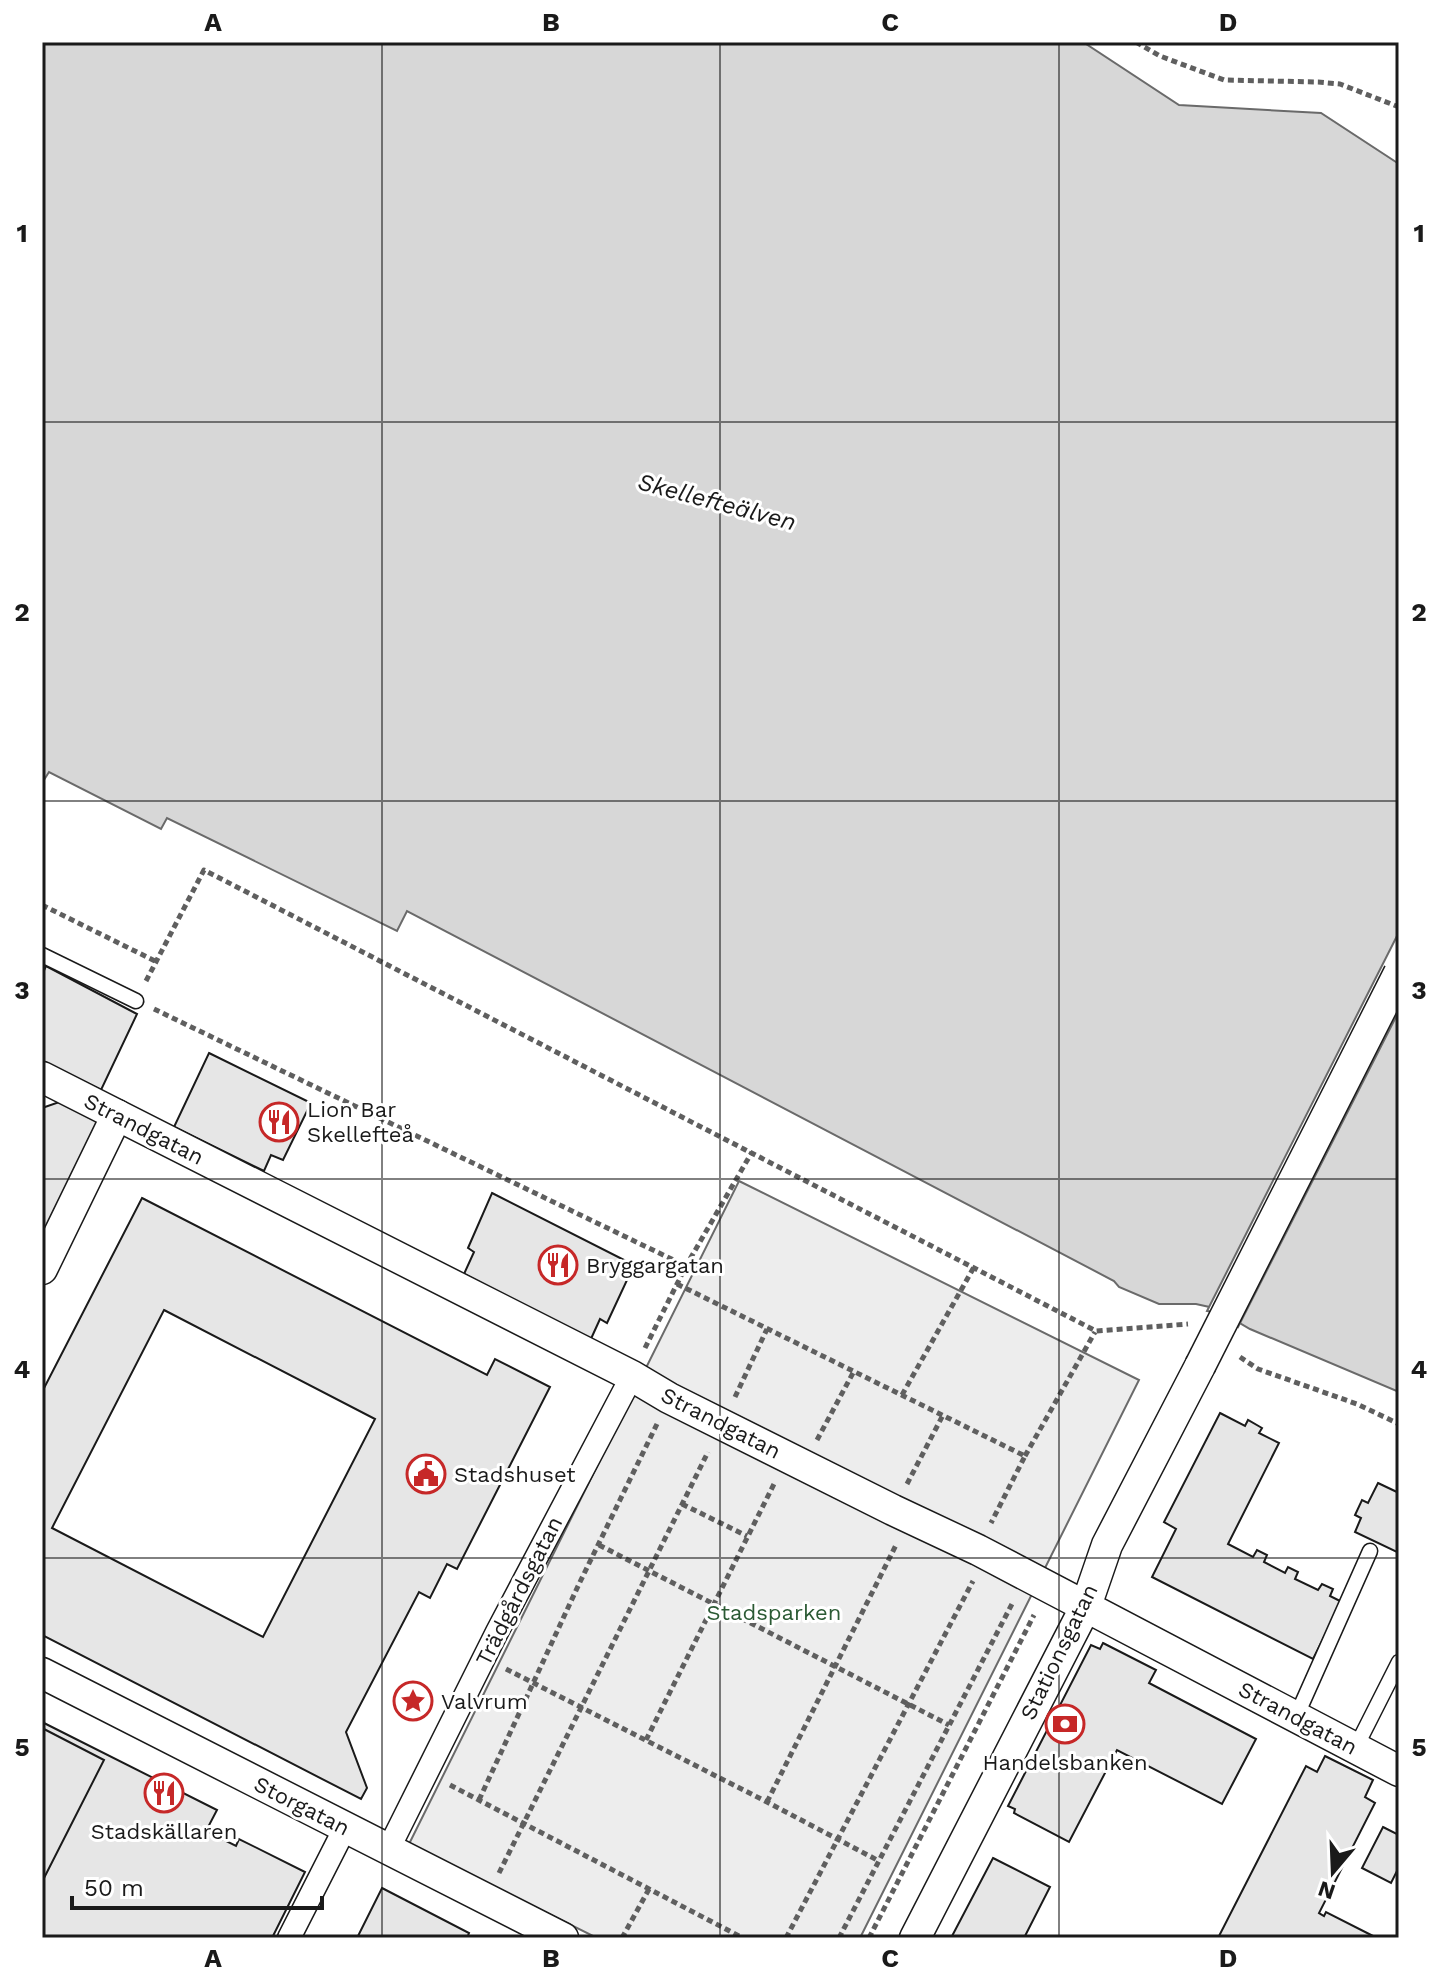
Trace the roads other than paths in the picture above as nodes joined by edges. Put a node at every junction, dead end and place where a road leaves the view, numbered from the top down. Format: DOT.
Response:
graph roads {
  1 [pos="42,955"];
  2 [pos="1399,973"];
  3 [pos="136,1001"];
  4 [pos="42,1077"];
  5 [pos="117,1115"];
  6 [pos="42,1269"];
  7 [pos="632,1376"];
  8 [pos="1370,1551"];
  9 [pos="1086,1606"];
  10 [pos="1399,1662"];
  11 [pos="42,1673"];
  12 [pos="1296,1717"];
  13 [pos="1355,1749"];
  14 [pos="1399,1771"];
  15 [pos="345,1828"];
  16 [pos="388,1850"];
  17 [pos="289,1938"];
  18 [pos="563,1938"];
  19 [pos="915,1938"];
  1 -- 3 [label="lane"];
  2 -- 9 [label="street, Stationsgatan, bridge"];
  4 -- 5 [label="street, Strandgatan"];
  5 -- 6 [label="street"];
  5 -- 7 [label="street, Strandgatan"];
  7 -- 9 [label="street, Strandgatan"];
  7 -- 16 [label="street, Trädgårdsgatan"];
  8 -- 12 [label="lane"];
  9 -- 12 [label="street, Strandgatan"];
  9 -- 19 [label="street, Stationsgatan"];
  10 -- 13 [label="lane"];
  11 -- 15 [label="street, Storgatan"];
  12 -- 13 [label="street, Strandgatan"];
  13 -- 14 [label="street, Strandgatan"];
  15 -- 16 [label="street, Storgatan"];
  15 -- 17 [label="street"];
  16 -- 18 [label="street, Storgatan"];
}
